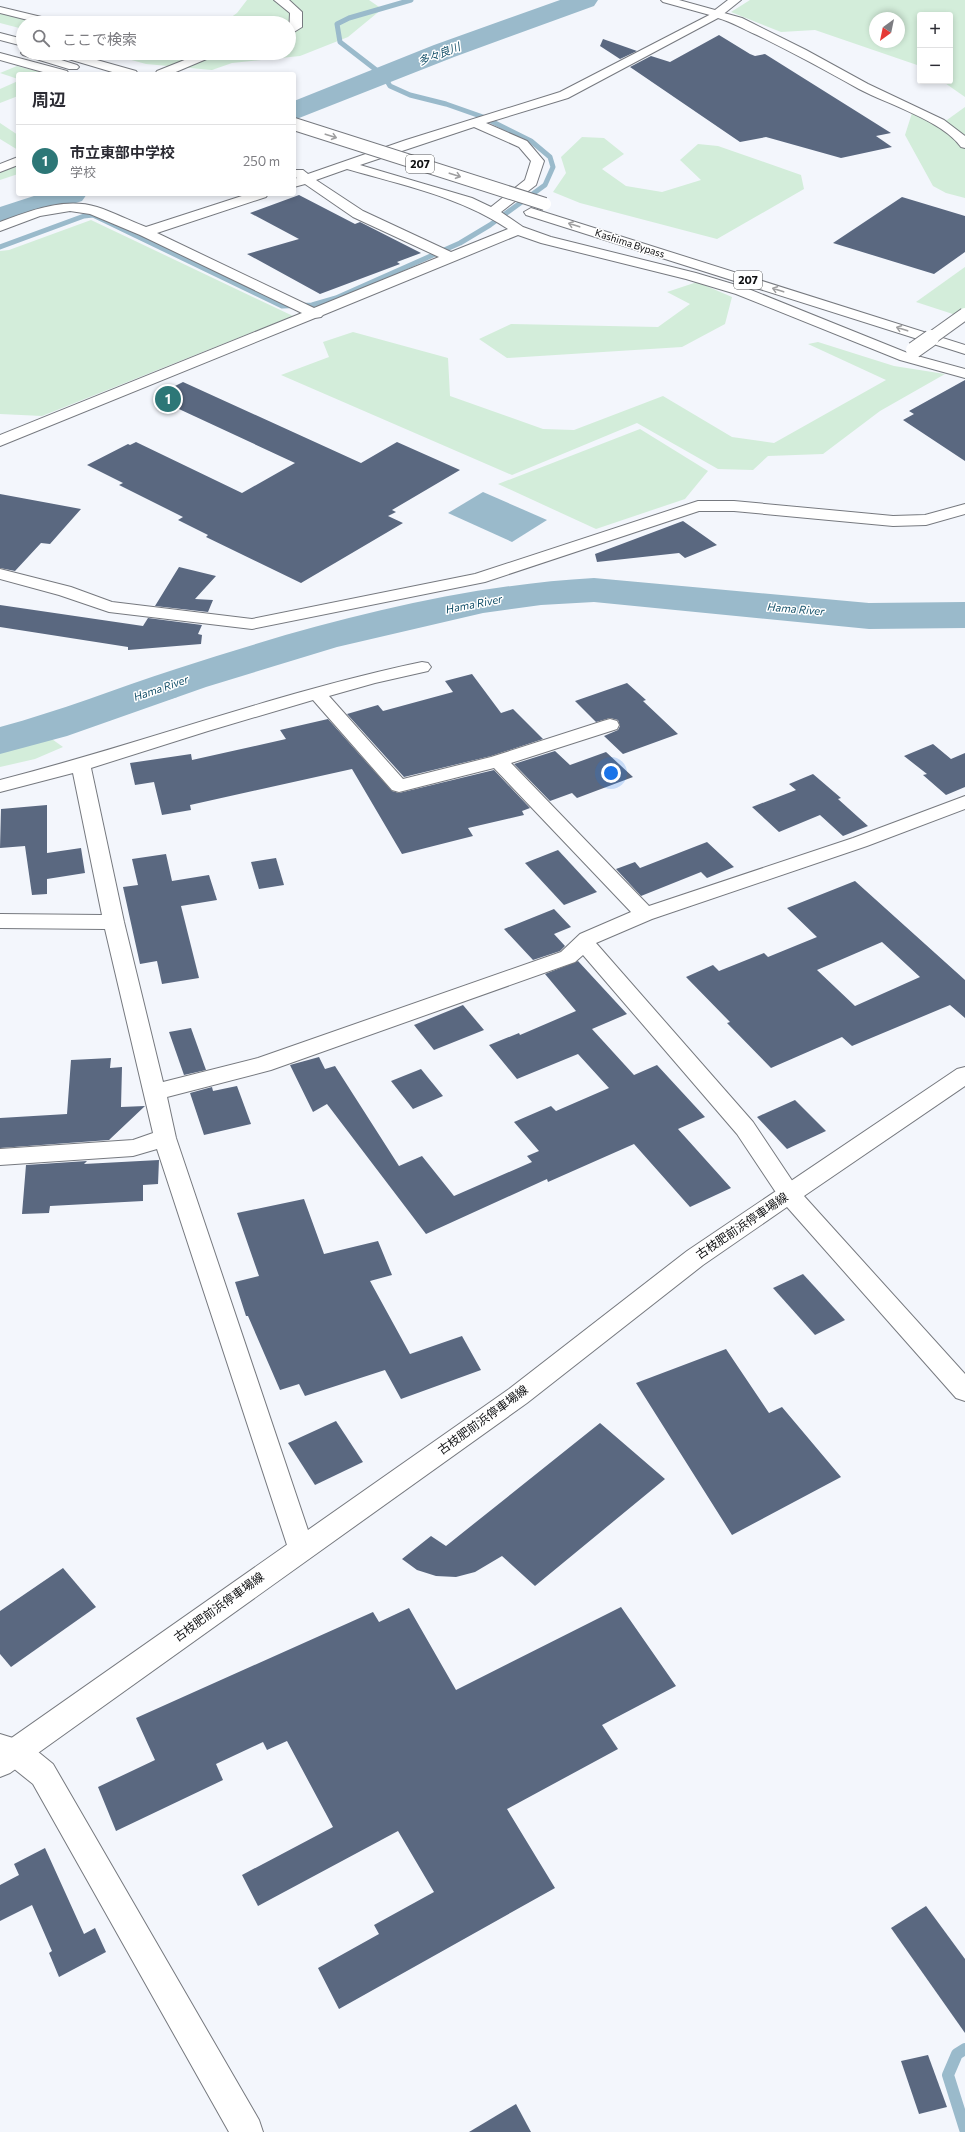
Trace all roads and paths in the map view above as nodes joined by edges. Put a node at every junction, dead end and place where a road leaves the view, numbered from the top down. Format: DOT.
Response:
graph roads {
  1 [pos="280,0"];
  2 [pos="667,0"];
  3 [pos="735,0"];
  4 [pos="0,10"];
  5 [pos="717,14"];
  6 [pos="25,16"];
  7 [pos="296,16"];
  8 [pos="296,16"];
  9 [pos="296,27"];
  10 [pos="0,36"];
  11 [pos="16,41"];
  12 [pos="0,46"];
  13 [pos="16,50"];
  14 [pos="0,56"];
  15 [pos="50,60"];
  16 [pos="83,60"];
  17 [pos="195,60"];
  18 [pos="56,72"];
  19 [pos="90,72"];
  20 [pos="125,72"];
  21 [pos="166,72"];
  22 [pos="475,123"];
  23 [pos="296,125"];
  24 [pos="296,137"];
  25 [pos="965,144"];
  26 [pos="16,162"];
  27 [pos="348,165"];
  28 [pos="0,168"];
  29 [pos="300,181"];
  30 [pos="256,196"];
  31 [pos="492,212"];
  32 [pos="0,227"];
  33 [pos="518,230"];
  34 [pos="145,232"];
  35 [pos="664,240"];
  36 [pos="450,257"];
  37 [pos="305,309"];
  38 [pos="965,314"];
  39 [pos="929,324"];
  40 [pos="965,337"];
  41 [pos="965,350"];
  42 [pos="909,353"];
  43 [pos="965,374"];
  44 [pos="0,441"];
  45 [pos="965,509"];
  46 [pos="0,574"];
  47 [pos="422,667"];
  48 [pos="318,694"];
  49 [pos="610,725"];
  50 [pos="498,761"];
  51 [pos="81,765"];
  52 [pos="0,786"];
  53 [pos="965,802"];
  54 [pos="645,914"];
  55 [pos="0,921"];
  56 [pos="114,922"];
  57 [pos="584,943"];
  58 [pos="965,1075"];
  59 [pos="156,1092"];
  60 [pos="165,1138"];
  61 [pos="0,1157"];
  62 [pos="789,1194"];
  63 [pos="965,1391"];
  64 [pos="301,1548"];
  65 [pos="5,1755"];
  66 [pos="247,2132"];
  1 -- 7 [label="main road"];
  2 -- 5 [label="main road"];
  3 -- 5 [label="main road"];
  4 -- 6 [label="main road"];
  5 -- 22 [label="main road"];
  5 -- 25 [label="main road"];
  8 -- 9 [label="main road"];
  10 -- 11 [label="main road"];
  12 -- 13 [label="main road"];
  14 -- 18 [label="main road"];
  15 -- 19 [label="main road"];
  16 -- 20 [label="main road"];
  17 -- 21 [label="main road"];
  22 -- 27 [label="main road"];
  22 -- 31 [label="main road"];
  23 -- 35 [label="main road, Kashima Bypass / 207, one-way, bridge"];
  41 -- 24 [label="main road, Kashima Bypass / 207, one-way"];
  26 -- 28 [label="main road"];
  27 -- 29 [label="main road"];
  27 -- 31 [label="main road"];
  29 -- 36 [label="main road"];
  30 -- 34 [label="main road"];
  31 -- 33 [label="main road"];
  32 -- 34 [label="main road"];
  33 -- 36 [label="main road"];
  33 -- 42 [label="main road"];
  34 -- 37 [label="main road"];
  36 -- 37 [label="main road"];
  37 -- 44 [label="main road"];
  38 -- 42 [label="main road, bridge"];
  39 -- 40 [label="main road"];
  42 -- 43 [label="main road"];
  45 -- 46 [label="main road"];
  47 -- 48 [label="main road"];
  48 -- 50 [label="main road"];
  48 -- 51 [label="main road"];
  49 -- 50 [label="main road"];
  50 -- 54 [label="main road"];
  51 -- 52 [label="main road"];
  51 -- 56 [label="main road"];
  53 -- 54 [label="main road"];
  54 -- 57 [label="main road"];
  55 -- 56 [label="main road"];
  56 -- 59 [label="main road"];
  57 -- 59 [label="main road"];
  57 -- 62 [label="main road"];
  58 -- 62 [label="main road, 古枝肥前浜停車場線"];
  59 -- 60 [label="main road"];
  60 -- 61 [label="main road"];
  60 -- 64 [label="main road"];
  62 -- 63 [label="main road"];
  62 -- 64 [label="main road, 古枝肥前浜停車場線"];
  64 -- 65 [label="main road, 古枝肥前浜停車場線"];
  65 -- 66 [label="main road"];
}
